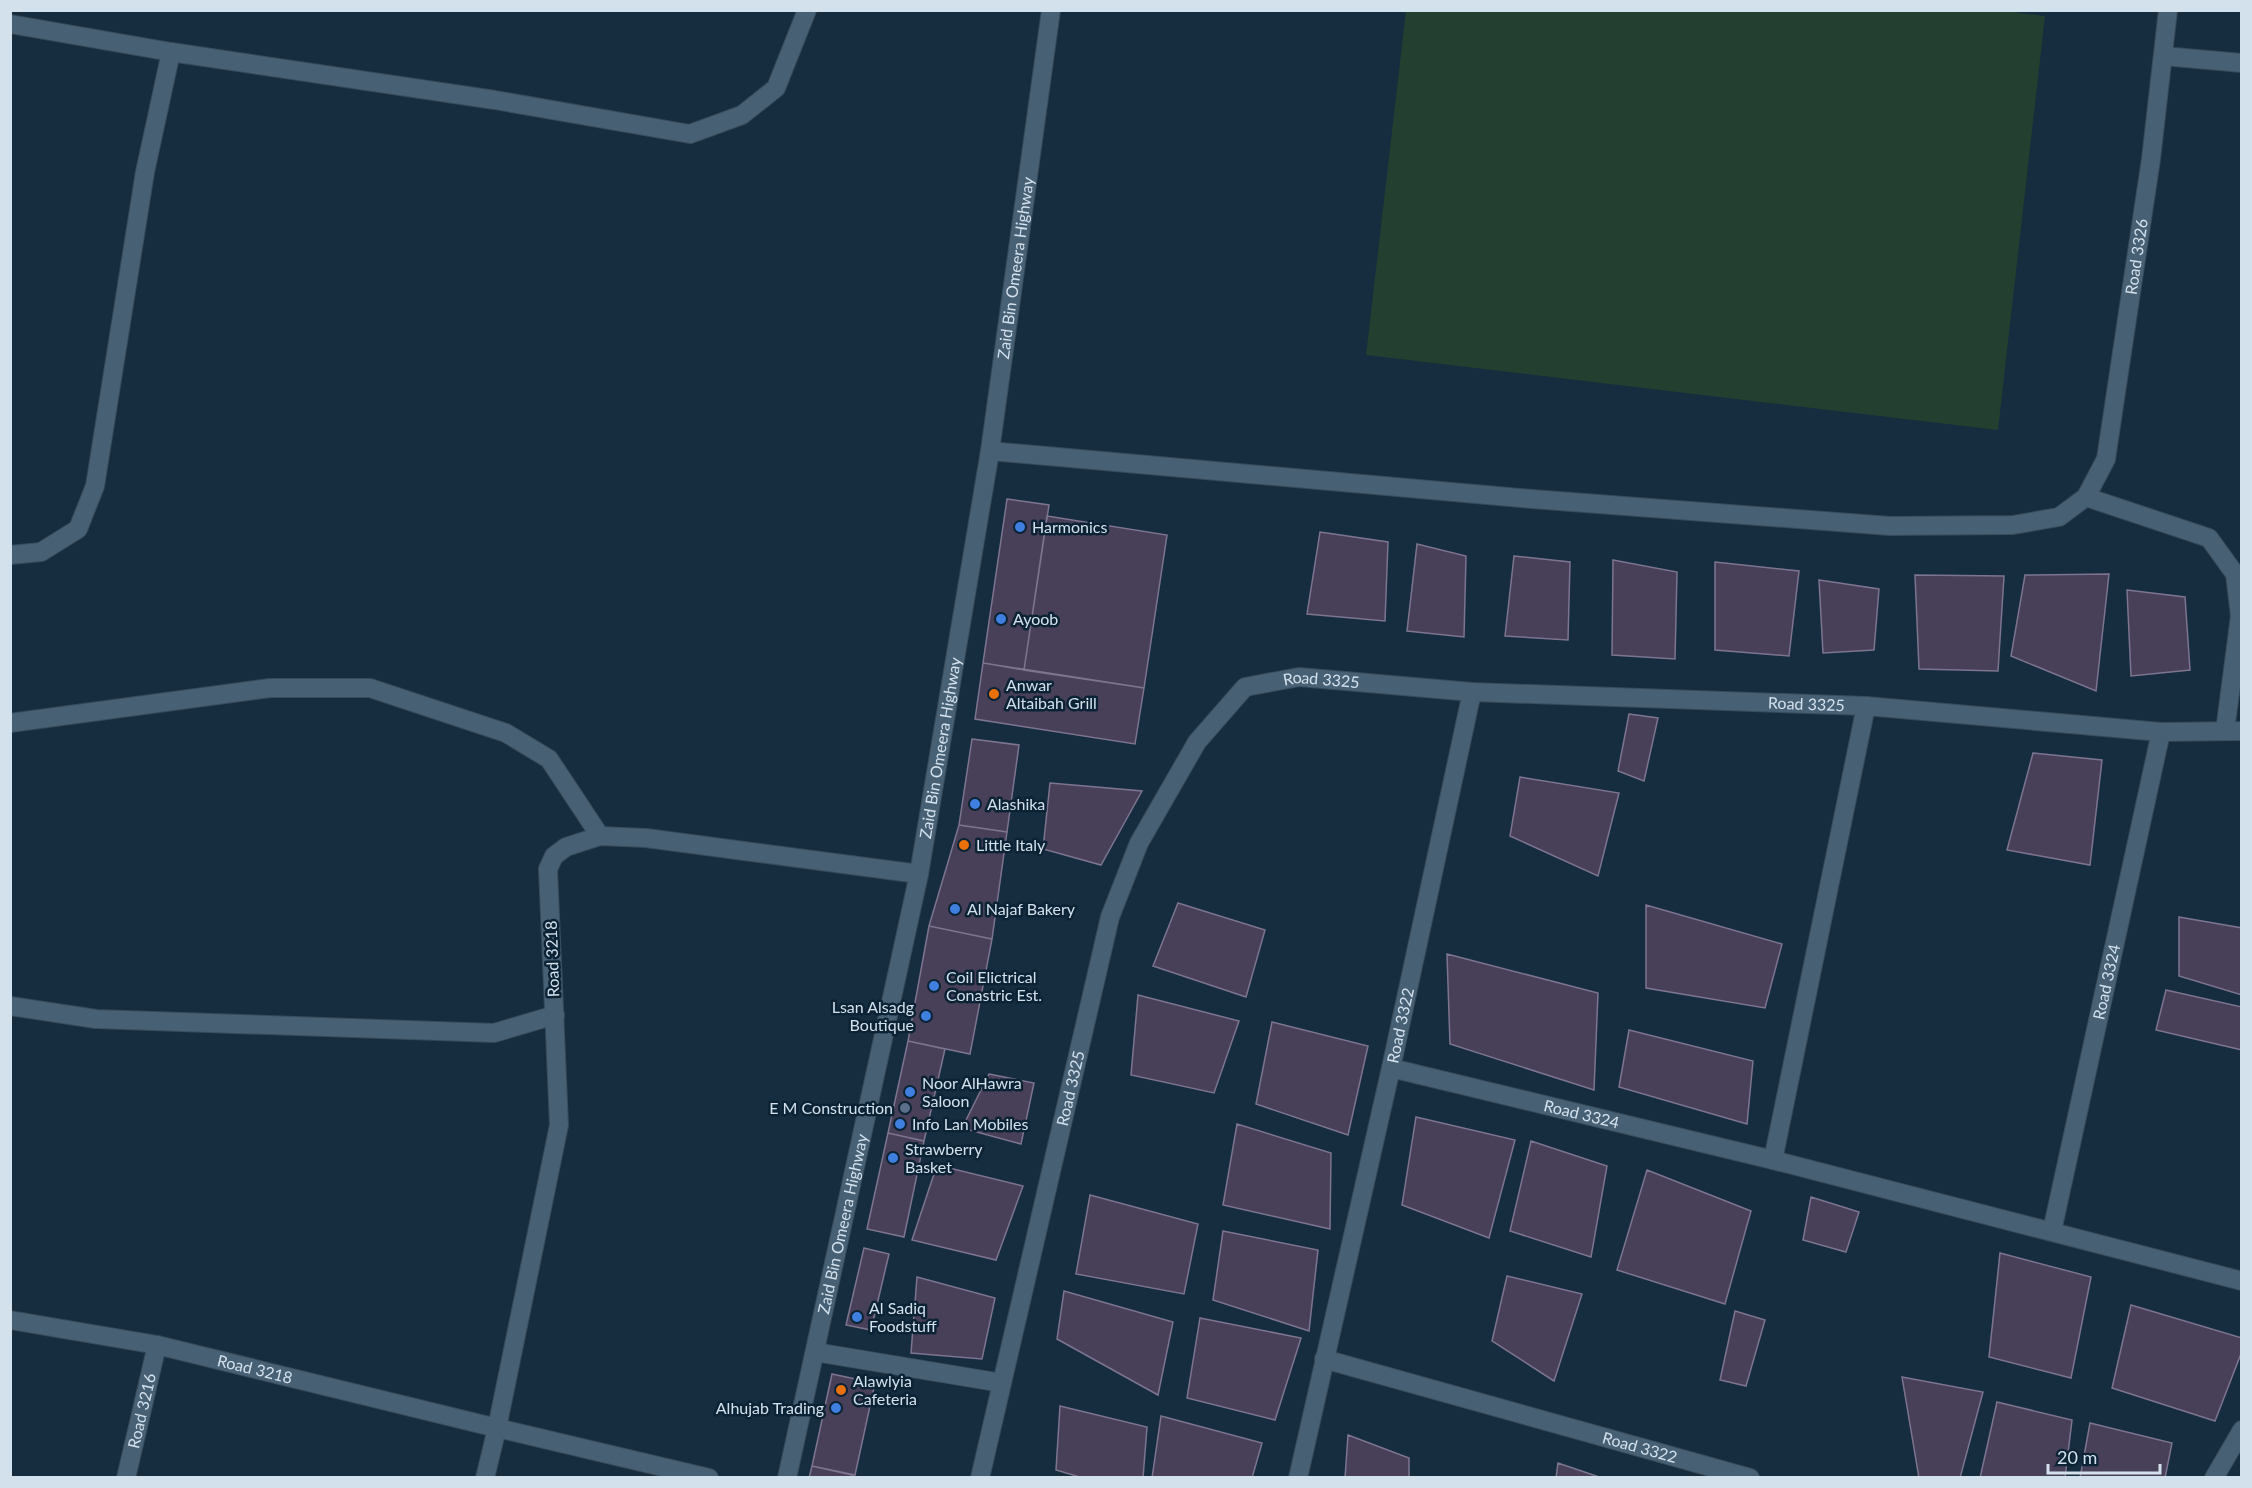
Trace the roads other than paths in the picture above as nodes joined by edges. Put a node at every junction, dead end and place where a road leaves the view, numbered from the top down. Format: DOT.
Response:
graph roads {
  1 [pos="807,10"];
  2 [pos="1051,10"];
  3 [pos="2169,10"];
  4 [pos="10,24"];
  5 [pos="171,52"];
  6 [pos="2163,56"];
  7 [pos="2241,63"];
  8 [pos="990,452"];
  9 [pos="2086,497"];
  10 [pos="10,555"];
  11 [pos="1472,693"];
  12 [pos="1866,706"];
  13 [pos="10,723"];
  14 [pos="2233,731"];
  15 [pos="2161,732"];
  16 [pos="600,836"];
  17 [pos="919,874"];
  18 [pos="10,1005"];
  19 [pos="555,1014"];
  20 [pos="1391,1068"];
  21 [pos="1773,1160"];
  22 [pos="2052,1231"];
  23 [pos="2241,1281"];
  24 [pos="10,1320"];
  25 [pos="157,1345"];
  26 [pos="815,1352"];
  27 [pos="1324,1359"];
  28 [pos="1002,1383"];
  29 [pos="497,1428"];
  30 [pos="2241,1430"];
  31 [pos="126,1478"];
  32 [pos="484,1478"];
  33 [pos="709,1478"];
  34 [pos="787,1478"];
  35 [pos="980,1478"];
  36 [pos="1298,1478"];
  37 [pos="1750,1478"];
  38 [pos="2214,1478"];
  1 -- 5 [label="street"];
  2 -- 8 [label="street, Zaid Bin Omeera Highway"];
  3 -- 6 [label="street, Road 3326"];
  4 -- 5 [label="street"];
  5 -- 10 [label="street"];
  6 -- 7 [label="street"];
  6 -- 9 [label="street, Road 3326"];
  8 -- 9 [label="street"];
  8 -- 17 [label="street, Zaid Bin Omeera Highway"];
  9 -- 14 [label="street"];
  11 -- 12 [label="street, Road 3325"];
  11 -- 20 [label="street, Road 3322"];
  11 -- 28 [label="street, Road 3325"];
  12 -- 15 [label="street, Road 3325"];
  12 -- 21 [label="street"];
  13 -- 16 [label="street"];
  14 -- 15 [label="street, Road 3325"];
  15 -- 22 [label="street, Road 3324"];
  16 -- 17 [label="street, Road 3218"];
  16 -- 19 [label="street, Road 3218"];
  17 -- 26 [label="street, Zaid Bin Omeera Highway"];
  18 -- 19 [label="street"];
  19 -- 29 [label="street, Road 3218"];
  20 -- 21 [label="street, Road 3324"];
  20 -- 27 [label="street, Road 3322"];
  21 -- 22 [label="street, Road 3324"];
  22 -- 23 [label="street, Road 3324"];
  24 -- 25 [label="street, Road 3218"];
  25 -- 29 [label="street, Road 3218"];
  25 -- 31 [label="street, Road 3216"];
  26 -- 28 [label="street"];
  26 -- 34 [label="street, Zaid Bin Omeera Highway"];
  27 -- 36 [label="street, Road 3322"];
  27 -- 37 [label="street, Road 3322"];
  28 -- 35 [label="street, Road 3325"];
  29 -- 32 [label="street, Road 3218"];
  29 -- 33 [label="street, Road 3218"];
  30 -- 38 [label="street"];
}
